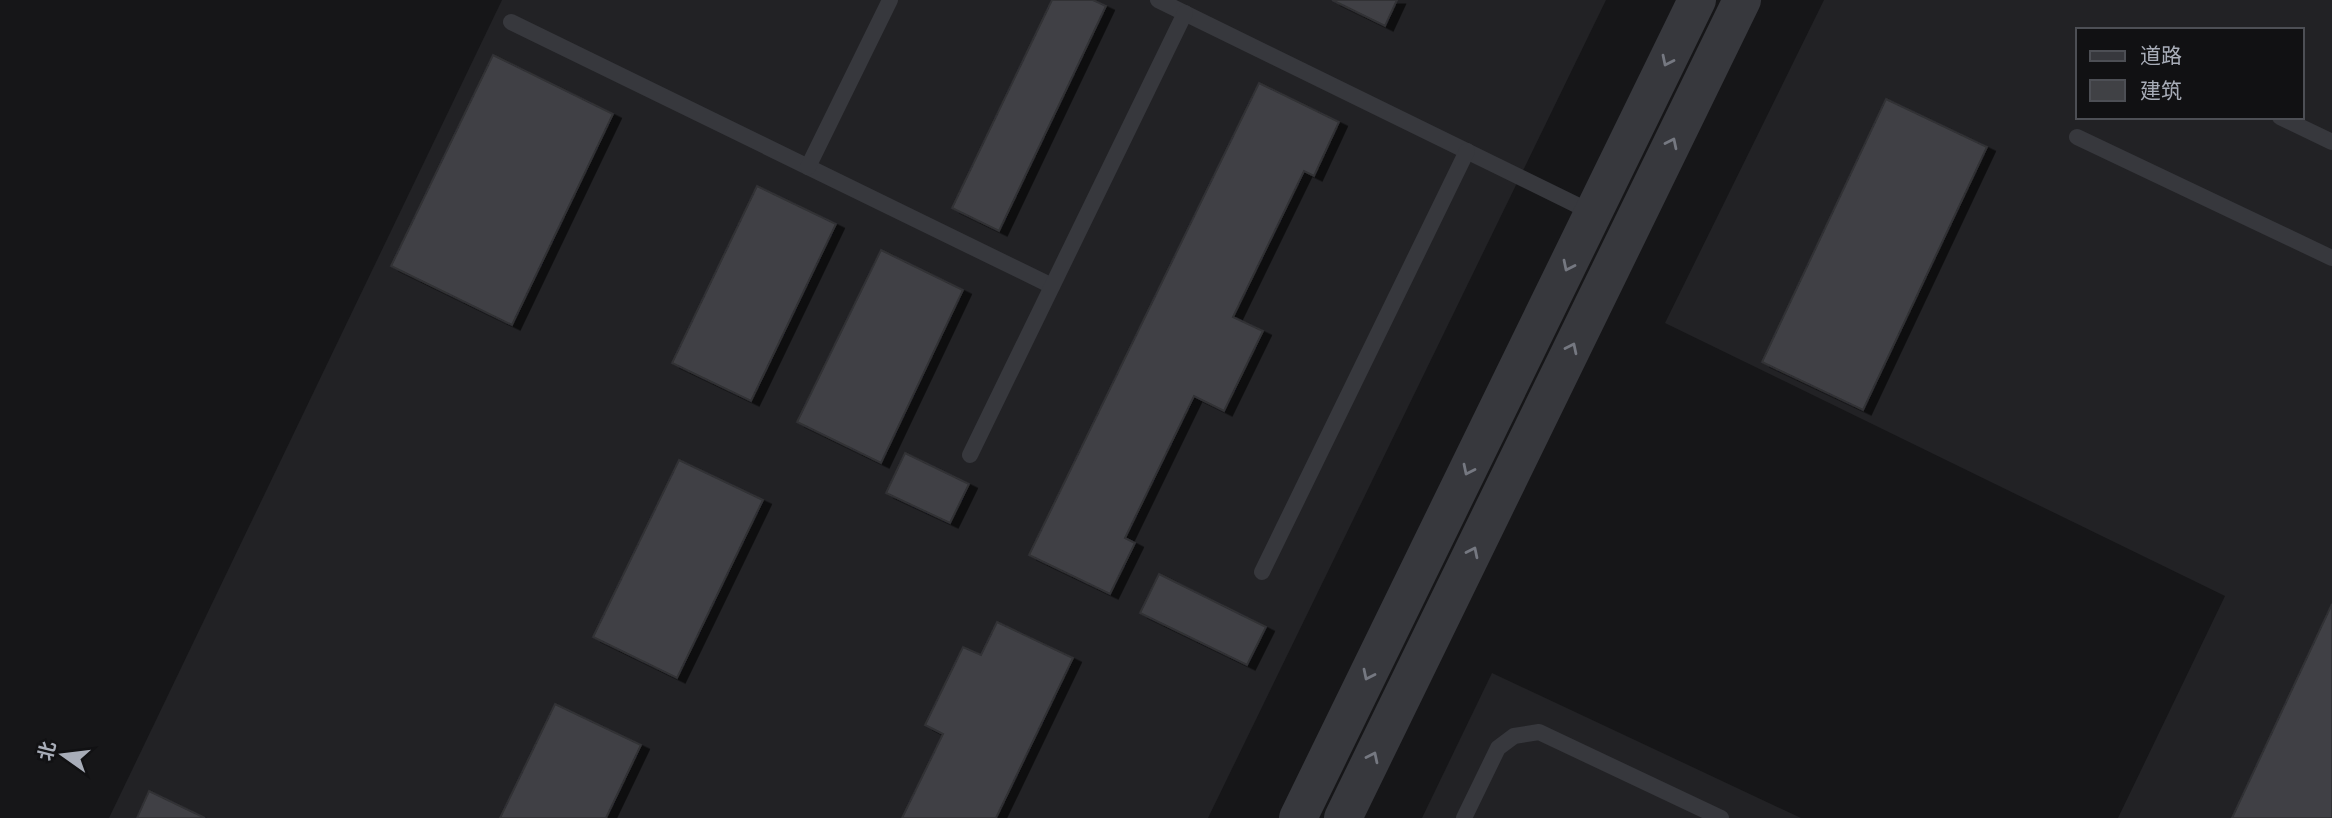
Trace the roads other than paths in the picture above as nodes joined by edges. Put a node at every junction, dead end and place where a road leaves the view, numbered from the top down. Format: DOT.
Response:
graph roads {
  1 [pos="890,0"];
  2 [pos="1158,0"];
  3 [pos="1697,0"];
  4 [pos="1742,0"];
  5 [pos="1185,13"];
  6 [pos="511,22"];
  7 [pos="2284,119"];
  8 [pos="2077,137"];
  9 [pos="2332,142"];
  10 [pos="1467,151"];
  11 [pos="808,167"];
  12 [pos="1594,213"];
  13 [pos="2332,258"];
  14 [pos="1052,286"];
  15 [pos="970,455"];
  16 [pos="1262,572"];
  17 [pos="1298,818"];
  18 [pos="1343,818"];
  19 [pos="1464,818"];
  20 [pos="1721,818"];
  1 -- 11 [label="lane"];
  2 -- 5 [label="lane"];
  3 -- 12 [label="street, one-way"];
  18 -- 4 [label="street, one-way"];
  5 -- 10 [label="lane"];
  5 -- 14 [label="lane"];
  6 -- 11 [label="lane"];
  7 -- 9 [label="lane"];
  8 -- 13 [label="lane"];
  10 -- 12 [label="lane"];
  10 -- 16 [label="lane"];
  11 -- 14 [label="lane"];
  12 -- 17 [label="street, one-way"];
  14 -- 15 [label="lane"];
  19 -- 20 [label="lane"];
}
